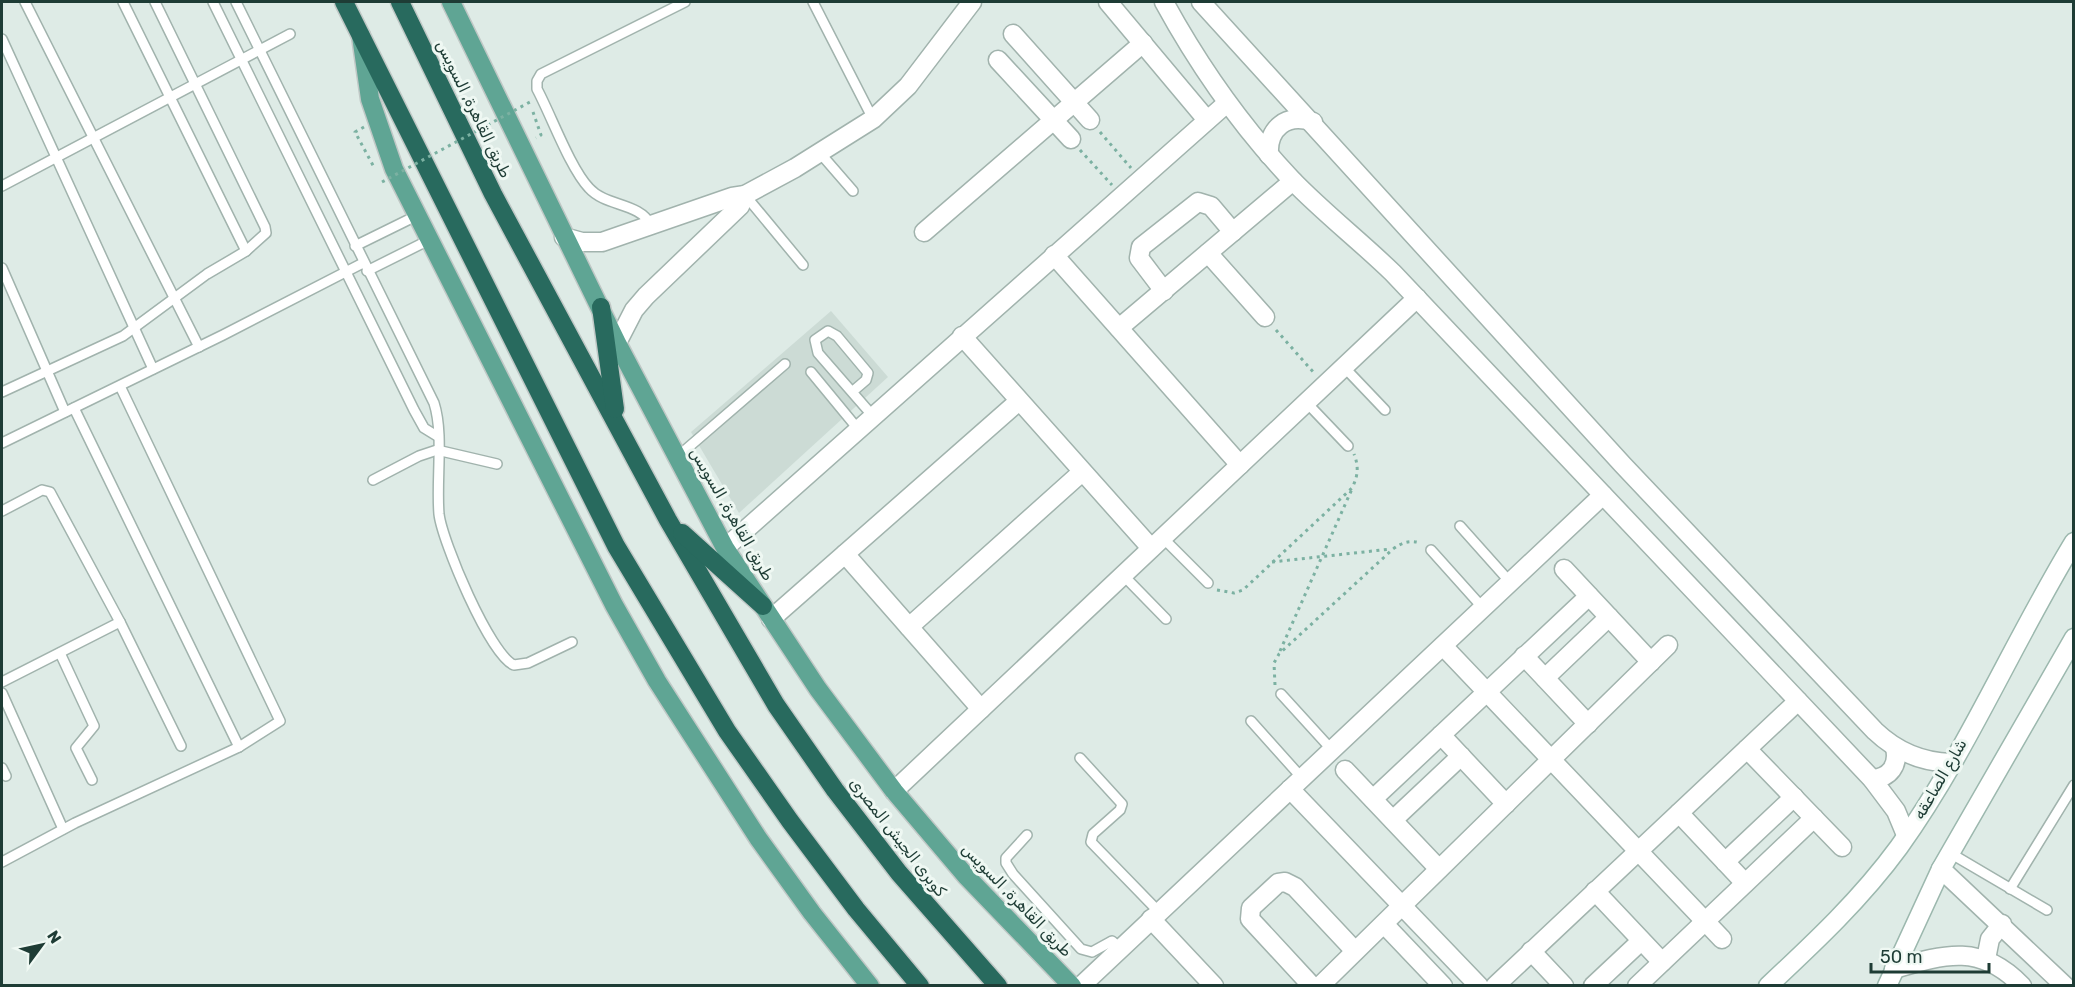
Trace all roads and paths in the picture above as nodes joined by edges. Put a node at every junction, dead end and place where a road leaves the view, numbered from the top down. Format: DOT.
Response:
graph roads {
  1 [pos="25,2"];
  2 [pos="123,2"];
  3 [pos="155,2"];
  4 [pos="213,2"];
  5 [pos="236,2"];
  6 [pos="344,2"];
  7 [pos="400,2"];
  8 [pos="451,2"];
  9 [pos="685,2"];
  10 [pos="813,2"];
  11 [pos="972,2"];
  12 [pos="1108,2"];
  13 [pos="1164,2"];
  14 [pos="1201,2"];
  15 [pos="1013,33"];
  16 [pos="291,34"];
  17 [pos="361,35"];
  18 [pos="2,39"];
  19 [pos="1143,43"];
  20 [pos="260,51"];
  21 [pos="243,60"];
  22 [pos="998,60"];
  23 [pos="1050,75"];
  24 [pos="195,85"];
  25 [pos="1029,94"];
  26 [pos="170,98"];
  27 [pos="1074,102"];
  28 [pos="1227,103"];
  29 [pos="873,119"];
  30 [pos="1053,120"];
  31 [pos="1090,120"];
  32 [pos="1207,120"];
  33 [pos="1313,122"];
  34 [pos="355,132"];
  35 [pos="541,135"];
  36 [pos="92,139"];
  37 [pos="1071,140"];
  38 [pos="820,153"];
  39 [pos="1269,155"];
  40 [pos="55,158"];
  41 [pos="1140,178"];
  42 [pos="1293,181"];
  43 [pos="2,186"];
  44 [pos="853,191"];
  45 [pos="745,195"];
  46 [pos="1121,195"];
  47 [pos="418,215"];
  48 [pos="651,225"];
  49 [pos="924,232"];
  50 [pos="1233,232"];
  51 [pos="564,237"];
  52 [pos="431,239"];
  53 [pos="355,246"];
  54 [pos="246,251"];
  55 [pos="1208,253"];
  56 [pos="1054,255"];
  57 [pos="803,265"];
  58 [pos="2,267"];
  59 [pos="365,267"];
  60 [pos="347,271"];
  61 [pos="1164,291"];
  62 [pos="1417,298"];
  63 [pos="174,299"];
  64 [pos="601,307"];
  65 [pos="1265,317"];
  66 [pos="134,328"];
  67 [pos="1119,328"];
  68 [pos="962,336"];
  69 [pos="617,343"];
  70 [pos="199,347"];
  71 [pos="785,364"];
  72 [pos="1344,367"];
  73 [pos="153,369"];
  74 [pos="46,370"];
  75 [pos="811,372"];
  76 [pos="1325,385"];
  77 [pos="120,386"];
  78 [pos="2,392"];
  79 [pos="852,392"];
  80 [pos="1019,401"];
  81 [pos="1306,402"];
  82 [pos="69,410"];
  83 [pos="1385,410"];
  84 [pos="872,416"];
  85 [pos="617,423"];
  86 [pos="858,429"];
  87 [pos="437,436"];
  88 [pos="2,443"];
  89 [pos="1348,446"];
  90 [pos="437,450"];
  91 [pos="676,458"];
  92 [pos="497,464"];
  93 [pos="1240,465"];
  94 [pos="1082,472"];
  95 [pos="373,480"];
  96 [pos="1352,488"];
  97 [pos="1603,495"];
  98 [pos="2,498"];
  99 [pos="4,510"];
  100 [pos="668,520"];
  101 [pos="1460,526"];
  102 [pos="2073,542"];
  103 [pos="1157,543"];
  104 [pos="725,548"];
  105 [pos="1393,549"];
  106 [pos="1431,550"];
  107 [pos="845,554"];
  108 [pos="1322,557"];
  109 [pos="1272,562"];
  110 [pos="1564,569"];
  111 [pos="1123,575"];
  112 [pos="1510,582"];
  113 [pos="1208,583"];
  114 [pos="1589,596"];
  115 [pos="1483,608"];
  116 [pos="767,613"];
  117 [pos="1609,617"];
  118 [pos="1166,619"];
  119 [pos="120,622"];
  120 [pos="909,627"];
  121 [pos="2073,640"];
  122 [pos="572,642"];
  123 [pos="1668,645"];
  124 [pos="1443,646"];
  125 [pos="60,653"];
  126 [pos="1279,654"];
  127 [pos="1524,656"];
  128 [pos="1651,662"];
  129 [pos="1545,678"];
  130 [pos="2,682"];
  131 [pos="1488,691"];
  132 [pos="2,693"];
  133 [pos="1281,693"];
  134 [pos="1798,701"];
  135 [pos="776,705"];
  136 [pos="981,709"];
  137 [pos="1251,721"];
  138 [pos="1588,723"];
  139 [pos="1441,735"];
  140 [pos="182,746"];
  141 [pos="239,747"];
  142 [pos="1895,748"];
  143 [pos="1747,749"];
  144 [pos="1332,750"];
  145 [pos="1461,756"];
  146 [pos="1080,758"];
  147 [pos="1552,759"];
  148 [pos="1951,763"];
  149 [pos="1344,770"];
  150 [pos="1872,779"];
  151 [pos="92,780"];
  152 [pos="1296,783"];
  153 [pos="2073,785"];
  154 [pos="894,791"];
  155 [pos="1794,797"];
  156 [pos="1372,799"];
  157 [pos="1506,804"];
  158 [pos="1679,813"];
  159 [pos="1814,818"];
  160 [pos="1393,820"];
  161 [pos="63,829"];
  162 [pos="1027,835"];
  163 [pos="1906,836"];
  164 [pos="1842,848"];
  165 [pos="1638,851"];
  166 [pos="2,860"];
  167 [pos="1946,861"];
  168 [pos="1725,862"];
  169 [pos="1439,869"];
  170 [pos="1745,883"];
  171 [pos="2010,889"];
  172 [pos="1595,891"];
  173 [pos="1403,905"];
  174 [pos="2047,910"];
  175 [pos="1155,916"];
  176 [pos="1704,922"];
  177 [pos="1383,924"];
  178 [pos="2002,924"];
  179 [pos="1722,939"];
  180 [pos="1641,941"];
  181 [pos="1120,948"];
  182 [pos="1355,951"];
  183 [pos="1531,951"];
  184 [pos="1986,959"];
  185 [pos="1662,962"];
  186 [pos="1891,977"];
  187 [pos="862,981"];
  188 [pos="920,986"];
  189 [pos="998,986"];
  190 [pos="1072,986"];
  191 [pos="1081,986"];
  192 [pos="1214,986"];
  193 [pos="1312,986"];
  194 [pos="1320,986"];
  195 [pos="1443,986"];
  196 [pos="1479,986"];
  197 [pos="1495,986"];
  198 [pos="1564,986"];
  199 [pos="1593,986"];
  200 [pos="1637,986"];
  201 [pos="1768,986"];
  202 [pos="2022,986"];
  203 [pos="2065,986"];
  1 -- 36 [label="lane"];
  2 -- 26 [label="lane"];
  3 -- 24 [label="lane"];
  4 -- 21 [label="lane"];
  5 -- 20 [label="lane"];
  6 -- 17 [label="highway"];
  7 -- 85 [label="highway, طريق القاهرة, السويس"];
  8 -- 51 [label="main road, طريق القاهرة, السويس"];
  9 -- 48 [label="lane"];
  10 -- 29 [label="lane"];
  11 -- 29 [label="street"];
  12 -- 19 [label="street"];
  13 -- 28 [label="street"];
  14 -- 33 [label="street"];
  15 -- 23 [label="street"];
  16 -- 20 [label="lane"];
  17 -- 47 [label="main road"];
  17 -- 188 [label="highway"];
  18 -- 40 [label="lane"];
  19 -- 27 [label="street"];
  19 -- 32 [label="street"];
  20 -- 21 [label="lane"];
  20 -- 53 [label="lane"];
  21 -- 24 [label="lane"];
  21 -- 60 [label="lane"];
  22 -- 25 [label="street"];
  23 -- 25 [label="street"];
  23 -- 27 [label="street"];
  24 -- 26 [label="lane"];
  24 -- 54 [label="lane"];
  25 -- 30 [label="street"];
  26 -- 36 [label="lane"];
  26 -- 54 [label="lane"];
  27 -- 30 [label="street"];
  27 -- 31 [label="street"];
  28 -- 32 [label="street"];
  28 -- 39 [label="street"];
  29 -- 38 [label="street"];
  30 -- 37 [label="street"];
  30 -- 49 [label="street"];
  31 -- 41 [label="path"];
  32 -- 41 [label="street"];
  33 -- 39 [label="street"];
  33 -- 142 [label="street"];
  34 -- 35 [label="path, bridge"];
  36 -- 40 [label="lane"];
  36 -- 63 [label="lane"];
  37 -- 46 [label="path"];
  38 -- 44 [label="lane"];
  38 -- 45 [label="street"];
  39 -- 42 [label="street"];
  40 -- 43 [label="lane"];
  40 -- 66 [label="lane"];
  41 -- 46 [label="street"];
  42 -- 50 [label="street"];
  42 -- 62 [label="street"];
  45 -- 48 [label="street"];
  45 -- 57 [label="lane"];
  45 -- 69 [label="street"];
  46 -- 56 [label="street"];
  47 -- 52 [label="main road"];
  47 -- 53 [label="lane"];
  48 -- 51 [label="street"];
  50 -- 55 [label="street"];
  50 -- 61 [label="street"];
  51 -- 64 [label="main road, طريق القاهرة, السويس"];
  52 -- 59 [label="lane"];
  52 -- 187 [label="main road"];
  53 -- 59 [label="lane"];
  54 -- 63 [label="lane"];
  55 -- 61 [label="street"];
  55 -- 65 [label="street"];
  56 -- 67 [label="street"];
  56 -- 68 [label="street"];
  58 -- 74 [label="lane"];
  59 -- 60 [label="lane"];
  59 -- 87 [label="lane"];
  60 -- 70 [label="lane"];
  60 -- 87 [label="lane"];
  61 -- 67 [label="street"];
  62 -- 72 [label="street"];
  62 -- 97 [label="street"];
  63 -- 66 [label="lane"];
  63 -- 70 [label="lane"];
  64 -- 69 [label="main road, طريق القاهرة, السويس"];
  64 -- 85 [label="highway"];
  65 -- 76 [label="path"];
  66 -- 73 [label="lane"];
  66 -- 74 [label="lane"];
  67 -- 93 [label="street"];
  68 -- 80 [label="street"];
  68 -- 84 [label="street"];
  69 -- 91 [label="main road, طريق القاهرة, السويس"];
  70 -- 73 [label="lane"];
  71 -- 91 [label="lane"];
  72 -- 76 [label="street"];
  72 -- 83 [label="lane"];
  73 -- 77 [label="lane"];
  74 -- 78 [label="lane"];
  74 -- 82 [label="lane"];
  75 -- 86 [label="lane"];
  76 -- 81 [label="street"];
  77 -- 82 [label="lane"];
  77 -- 141 [label="lane"];
  79 -- 79 [label="lane"];
  79 -- 84 [label="lane"];
  80 -- 94 [label="street"];
  80 -- 107 [label="street"];
  81 -- 89 [label="lane"];
  81 -- 93 [label="street"];
  82 -- 88 [label="lane"];
  82 -- 141 [label="lane"];
  84 -- 86 [label="street"];
  85 -- 100 [label="highway, طريق القاهرة, السويس"];
  86 -- 104 [label="street"];
  87 -- 90 [label="lane"];
  89 -- 96 [label="path"];
  90 -- 92 [label="lane"];
  90 -- 95 [label="lane"];
  90 -- 122 [label="lane"];
  91 -- 104 [label="main road, طريق القاهرة, السويس"];
  93 -- 103 [label="street"];
  94 -- 103 [label="street"];
  94 -- 120 [label="street"];
  96 -- 108 [label="path"];
  96 -- 109 [label="path"];
  97 -- 112 [label="street"];
  97 -- 134 [label="street"];
  98 -- 99 [label="lane"];
  99 -- 119 [label="lane"];
  100 -- 116 [label="highway"];
  100 -- 135 [label="highway, طريق القاهرة, السويس"];
  101 -- 112 [label="lane"];
  102 -- 148 [label="street, شارع الصاعقه"];
  103 -- 111 [label="street"];
  103 -- 113 [label="lane"];
  104 -- 116 [label="main road, طريق القاهرة, السويس"];
  105 -- 106 [label="path"];
  105 -- 108 [label="path"];
  105 -- 126 [label="path"];
  106 -- 115 [label="lane"];
  107 -- 116 [label="street"];
  107 -- 120 [label="street"];
  108 -- 109 [label="path"];
  108 -- 126 [label="path"];
  109 -- 113 [label="path"];
  110 -- 114 [label="street"];
  111 -- 118 [label="lane"];
  111 -- 136 [label="street"];
  112 -- 115 [label="street"];
  114 -- 117 [label="street"];
  114 -- 127 [label="street"];
  115 -- 124 [label="street"];
  116 -- 154 [label="main road, طريق القاهرة, السويس"];
  117 -- 128 [label="street"];
  117 -- 129 [label="street"];
  119 -- 125 [label="lane"];
  119 -- 140 [label="lane"];
  120 -- 136 [label="street"];
  121 -- 167 [label="street"];
  123 -- 128 [label="street"];
  124 -- 131 [label="street"];
  124 -- 144 [label="street"];
  125 -- 130 [label="lane"];
  125 -- 151 [label="lane"];
  126 -- 133 [label="path"];
  127 -- 129 [label="street"];
  127 -- 131 [label="street"];
  128 -- 138 [label="street"];
  129 -- 138 [label="street"];
  131 -- 139 [label="street"];
  131 -- 147 [label="street"];
  132 -- 161 [label="lane"];
  133 -- 144 [label="lane"];
  134 -- 143 [label="street"];
  134 -- 150 [label="street"];
  135 -- 189 [label="highway, كوبرى الجيش المصرى"];
  136 -- 154 [label="street"];
  137 -- 152 [label="lane"];
  138 -- 147 [label="street"];
  139 -- 145 [label="street"];
  139 -- 156 [label="street"];
  141 -- 161 [label="lane"];
  142 -- 148 [label="street"];
  142 -- 150 [label="street"];
  143 -- 155 [label="street"];
  143 -- 158 [label="street"];
  144 -- 152 [label="street"];
  145 -- 157 [label="street"];
  145 -- 160 [label="street"];
  146 -- 175 [label="lane"];
  147 -- 157 [label="street"];
  147 -- 165 [label="street"];
  148 -- 163 [label="street, شارع الصاعقه"];
  149 -- 156 [label="street"];
  150 -- 163 [label="street"];
  152 -- 173 [label="street"];
  152 -- 175 [label="street"];
  153 -- 171 [label="lane"];
  154 -- 190 [label="main road, طريق القاهرة, السويس"];
  155 -- 159 [label="street"];
  155 -- 168 [label="street"];
  156 -- 160 [label="street"];
  157 -- 169 [label="street"];
  158 -- 165 [label="street"];
  158 -- 168 [label="street"];
  159 -- 164 [label="street"];
  159 -- 170 [label="street"];
  160 -- 169 [label="street"];
  161 -- 166 [label="lane"];
  162 -- 181 [label="lane"];
  163 -- 201 [label="street, شارع الصاعقه"];
  165 -- 172 [label="street"];
  165 -- 176 [label="street"];
  167 -- 171 [label="lane"];
  167 -- 178 [label="street"];
  167 -- 186 [label="street"];
  168 -- 170 [label="street"];
  169 -- 173 [label="street"];
  170 -- 176 [label="street"];
  171 -- 174 [label="lane"];
  172 -- 180 [label="street"];
  172 -- 183 [label="street"];
  173 -- 177 [label="street"];
  173 -- 196 [label="street"];
  175 -- 181 [label="street"];
  175 -- 192 [label="street"];
  176 -- 179 [label="street"];
  176 -- 185 [label="street"];
  177 -- 182 [label="street"];
  177 -- 195 [label="street"];
  178 -- 184 [label="street"];
  178 -- 203 [label="street"];
  180 -- 185 [label="street"];
  180 -- 199 [label="street"];
  181 -- 191 [label="street"];
  182 -- 193 [label="street"];
  182 -- 194 [label="street"];
  183 -- 197 [label="street"];
  183 -- 198 [label="street"];
  184 -- 186 [label="street"];
  184 -- 202 [label="street"];
  185 -- 200 [label="street"];
}
